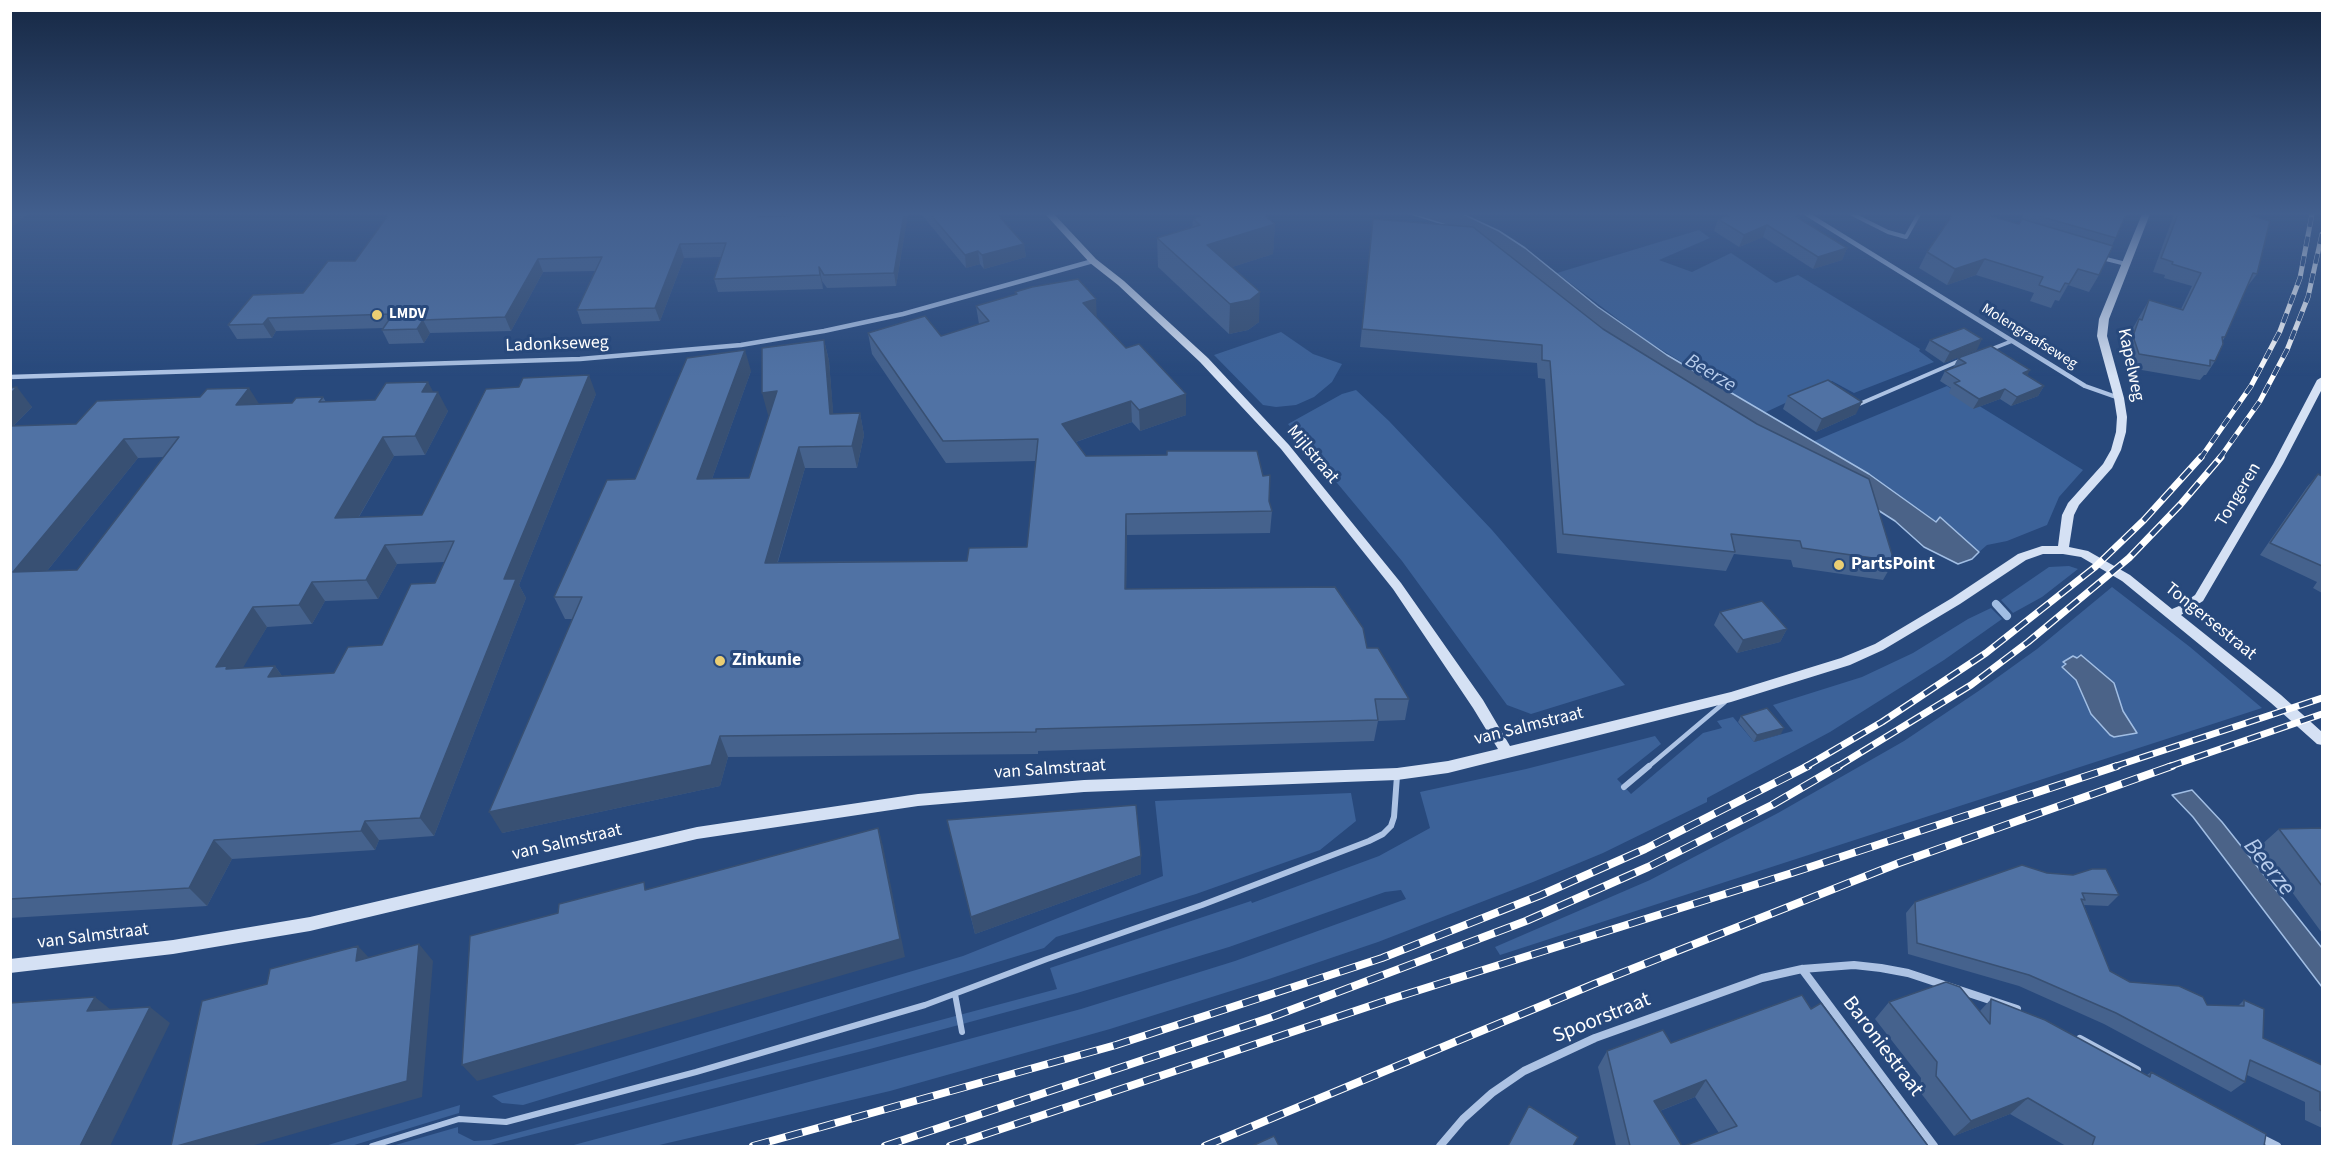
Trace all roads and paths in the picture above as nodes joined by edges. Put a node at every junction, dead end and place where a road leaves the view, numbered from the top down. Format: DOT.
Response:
graph roads {
  1 [pos="1068,268"];
  2 [pos="1102,268"];
  3 [pos="1894,268"];
  4 [pos="2124,268"];
  5 [pos="2012,341"];
  6 [pos="1983,352"];
  7 [pos="1964,360"];
  8 [pos="10,376"];
  9 [pos="2322,380"];
  10 [pos="2119,398"];
  11 [pos="1857,405"];
  12 [pos="2063,550"];
  13 [pos="2172,614"];
  14 [pos="1731,697"];
  15 [pos="2322,740"];
  16 [pos="1507,753"];
  17 [pos="1397,774"];
  18 [pos="1624,787"];
  19 [pos="10,966"];
  20 [pos="1802,969"];
  21 [pos="955,994"];
  22 [pos="2030,1015"];
  23 [pos="962,1032"];
  24 [pos="2069,1034"];
  25 [pos="2150,1077"];
  26 [pos="2247,1131"];
  27 [pos="372,1146"];
  28 [pos="1440,1146"];
  29 [pos="1934,1146"];
  30 [pos="2277,1146"];
  1 -- 8 [label="street, Ladonkseweg"];
  2 -- 16 [label="main road, Mijlstraat"];
  3 -- 5 [label="street, Molengraafseweg"];
  4 -- 10 [label="main road, Kapelweg"];
  5 -- 6 [label="lane"];
  5 -- 10 [label="street, Molengraafseweg"];
  7 -- 11 [label="lane"];
  9 -- 13 [label="main road, Tongeren"];
  10 -- 12 [label="main road, Kapelweg"];
  12 -- 13 [label="main road, Tongersestraat"];
  12 -- 14 [label="main road, van Salmstraat"];
  13 -- 15 [label="main road, Tongersestraat"];
  14 -- 16 [label="main road, van Salmstraat"];
  14 -- 18 [label="lane"];
  16 -- 17 [label="main road, van Salmstraat"];
  17 -- 19 [label="main road, van Salmstraat"];
  17 -- 21 [label="lane"];
  20 -- 22 [label="street, Spoorstraat"];
  20 -- 28 [label="street, Spoorstraat"];
  20 -- 29 [label="street, Baroniestraat"];
  21 -- 23 [label="lane"];
  21 -- 27 [label="lane"];
  24 -- 25 [label="street"];
  26 -- 30 [label="street"];
}
